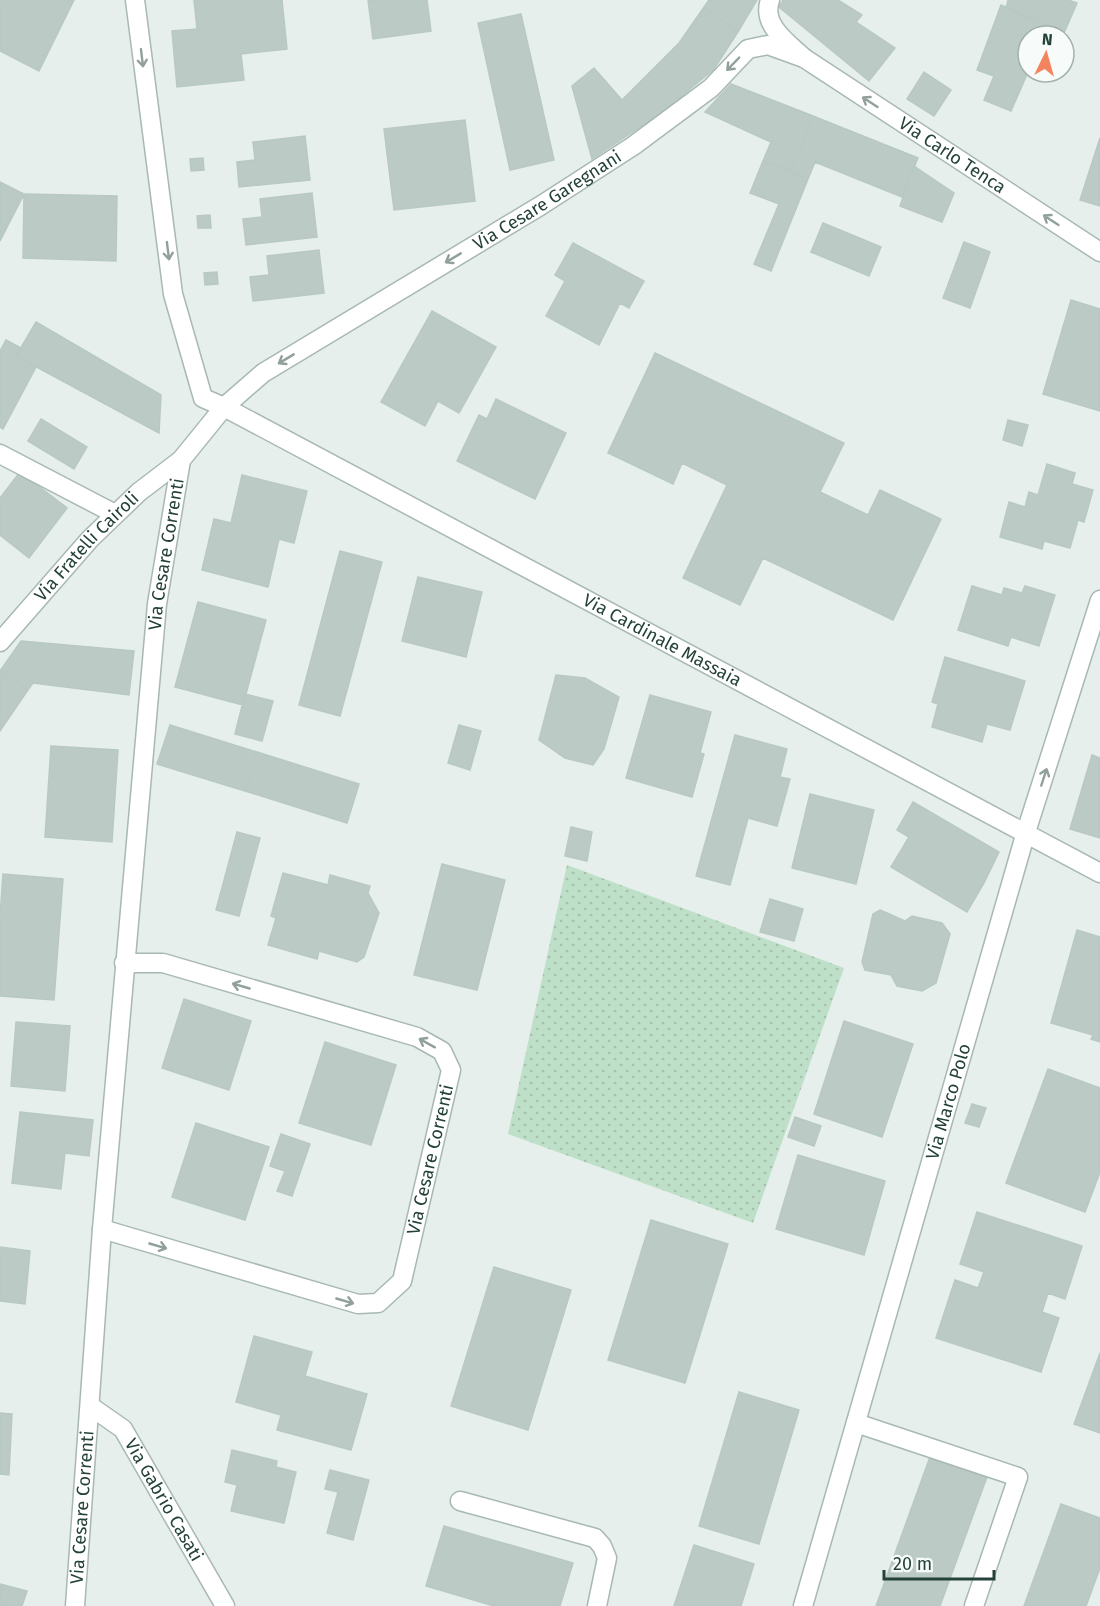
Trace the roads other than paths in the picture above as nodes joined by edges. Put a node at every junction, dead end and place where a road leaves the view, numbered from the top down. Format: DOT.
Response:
graph roads {
  1 [pos="135,0"];
  2 [pos="770,0"];
  3 [pos="804,58"];
  4 [pos="1100,252"];
  5 [pos="225,407"];
  6 [pos="0,454"];
  7 [pos="181,460"];
  8 [pos="115,514"];
  9 [pos="1100,600"];
  10 [pos="0,642"];
  11 [pos="1026,832"];
  12 [pos="1100,873"];
  13 [pos="124,963"];
  14 [pos="102,1229"];
  15 [pos="90,1406"];
  16 [pos="856,1423"];
  17 [pos="460,1501"];
  18 [pos="75,1606"];
  19 [pos="225,1606"];
  20 [pos="597,1606"];
  21 [pos="803,1606"];
  22 [pos="974,1606"];
  1 -- 5 [label="street, one-way"];
  2 -- 3 [label="street"];
  4 -- 3 [label="street, Via Carlo Tenca, one-way"];
  3 -- 5 [label="street, Via Cesare Garegnani, one-way"];
  5 -- 7 [label="street, Via Cesare Correnti"];
  5 -- 11 [label="street, Via Cardinale Massaia"];
  6 -- 8 [label="street"];
  7 -- 8 [label="street, Via Fratelli Cairoli"];
  7 -- 13 [label="street, Via Cesare Correnti"];
  8 -- 10 [label="street, Via Fratelli Cairoli"];
  11 -- 9 [label="street, Via Marco Polo, one-way"];
  11 -- 12 [label="street, Via Cardinale Massaia"];
  11 -- 16 [label="street, Via Marco Polo"];
  13 -- 14 [label="street, Via Cesare Correnti"];
  14 -- 13 [label="street, Via Cesare Correnti, one-way"];
  14 -- 15 [label="street, Via Cesare Correnti"];
  15 -- 18 [label="street, Via Cesare Correnti"];
  15 -- 19 [label="street, Via Gabrio Casati"];
  16 -- 21 [label="street, Via Marco Polo"];
  16 -- 22 [label="street"];
  17 -- 20 [label="street"];
}
